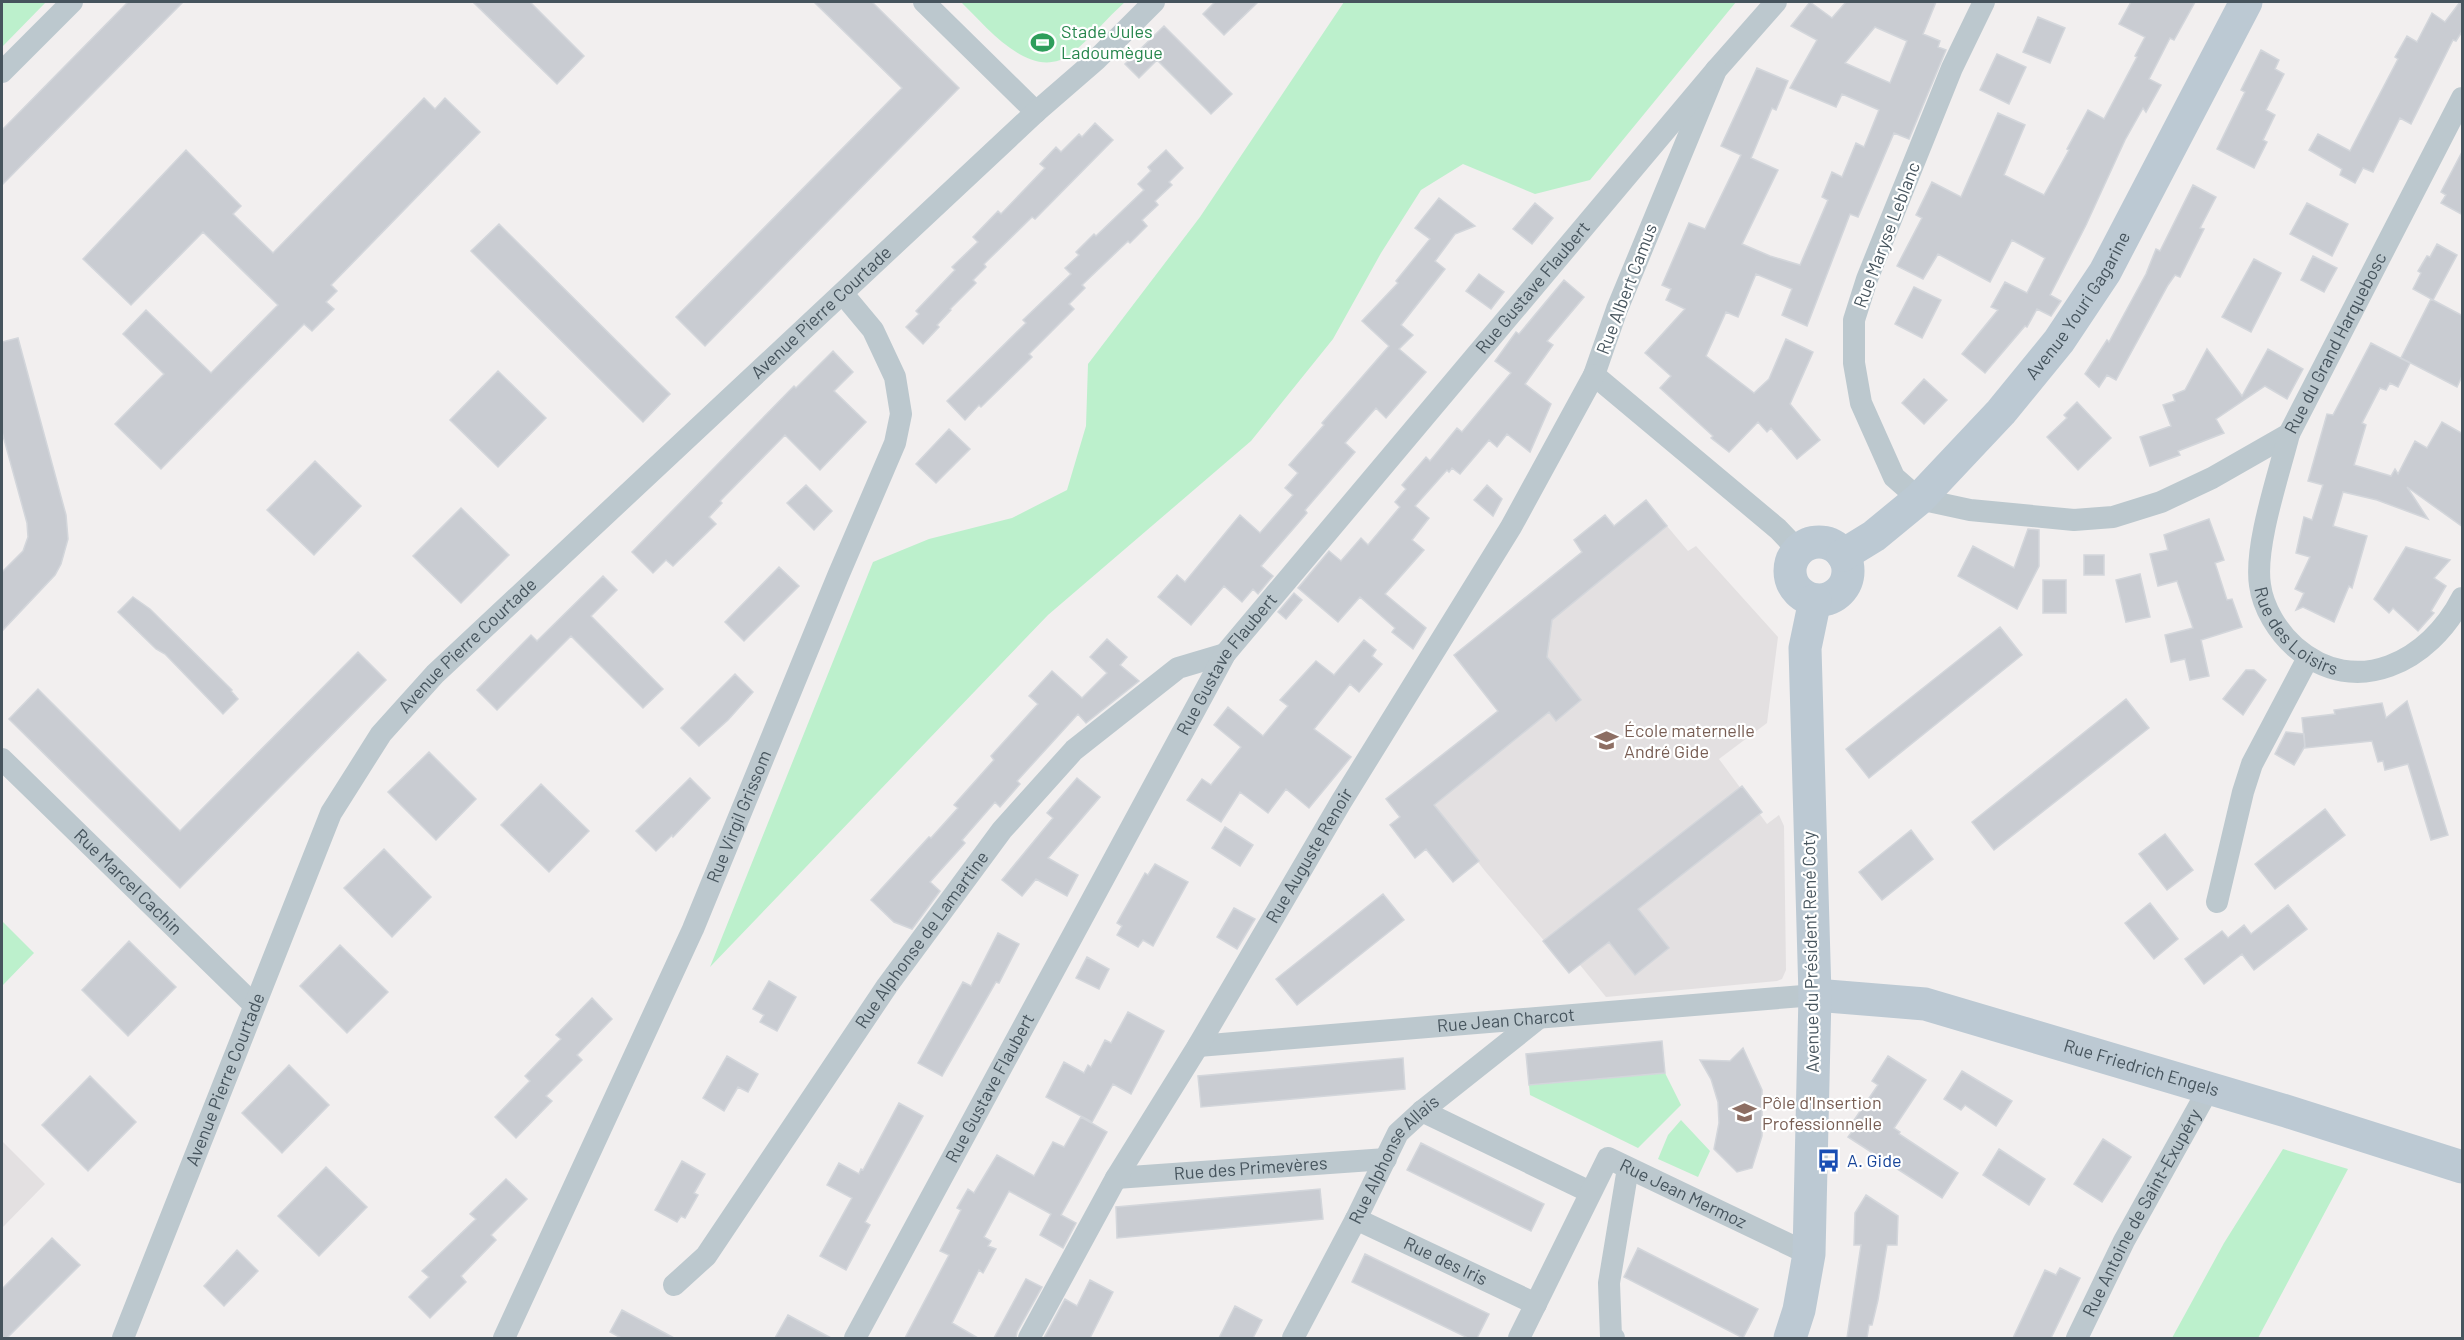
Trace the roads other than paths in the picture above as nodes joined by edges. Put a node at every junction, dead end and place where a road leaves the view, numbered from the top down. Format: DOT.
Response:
graph roads {
  1 [pos="72,2"];
  2 [pos="924,2"];
  3 [pos="1154,2"];
  4 [pos="1776,2"];
  5 [pos="1984,2"];
  6 [pos="2246,2"];
  7 [pos="1716,70"];
  8 [pos="2,72"];
  9 [pos="2463,98"];
  10 [pos="1036,112"];
  11 [pos="843,294"];
  12 [pos="1594,375"];
  13 [pos="2289,434"];
  14 [pos="1919,500"];
  15 [pos="1799,551"];
  16 [pos="1843,555"];
  17 [pos="2463,598"];
  18 [pos="1815,600"];
  19 [pos="1225,654"];
  20 [pos="2308,658"];
  21 [pos="2,759"];
  22 [pos="2217,902"];
  23 [pos="1815,995"];
  24 [pos="254,1005"];
  25 [pos="1539,1018"];
  26 [pos="1198,1046"];
  27 [pos="2208,1090"];
  28 [pos="1422,1111"];
  29 [pos="1386,1159"];
  30 [pos="2463,1167"];
  31 [pos="1628,1168"];
  32 [pos="1116,1178"];
  33 [pos="1590,1192"];
  34 [pos="1356,1219"];
  35 [pos="1809,1254"];
  36 [pos="674,1285"];
  37 [pos="1536,1304"];
  38 [pos="1302,1336"];
  39 [pos="123,1338"];
  40 [pos="504,1338"];
  41 [pos="855,1338"];
  42 [pos="1029,1338"];
  43 [pos="1519,1338"];
  44 [pos="1614,1338"];
  45 [pos="1790,1338"];
  46 [pos="2077,1338"];
  1 -- 8 [label="street"];
  2 -- 10 [label="street"];
  3 -- 10 [label="street, Avenue Pierre Courtade"];
  4 -- 7 [label="street, Rue Albert Camus"];
  5 -- 14 [label="street, Rue Maryse Leblanc"];
  6 -- 14 [label="street, Avenue Youri Gagarine"];
  7 -- 12 [label="street, Rue Albert Camus"];
  7 -- 19 [label="street, Rue Gustave Flaubert"];
  9 -- 13 [label="street, Rue du Grand Harquebosc"];
  10 -- 11 [label="street, Avenue Pierre Courtade"];
  11 -- 24 [label="street, Avenue Pierre Courtade"];
  11 -- 40 [label="street, Rue Virgil Grissom"];
  12 -- 15 [label="street, Rue Albert Camus"];
  12 -- 26 [label="street, Rue Auguste Renoir"];
  13 -- 14 [label="street, Rue du Grand Harquebosc"];
  13 -- 20 [label="street, Rue des Loisirs"];
  14 -- 16 [label="street, Avenue Youri Gagarine"];
  15 -- 16 [label="street"];
  15 -- 18 [label="street"];
  16 -- 18 [label="street"];
  17 -- 20 [label="street, Rue des Loisirs"];
  18 -- 23 [label="street, Avenue du Président René Coty"];
  19 -- 36 [label="street, Rue Alphonse de Lamartine"];
  19 -- 41 [label="street, Rue Gustave Flaubert"];
  20 -- 22 [label="street"];
  21 -- 24 [label="street, Rue Marcel Cachin"];
  23 -- 25 [label="street, Rue Jean Charcot"];
  23 -- 27 [label="street, Rue Friedrich Engels"];
  23 -- 35 [label="street, Avenue du Président René Coty"];
  24 -- 39 [label="street, Avenue Pierre Courtade"];
  25 -- 26 [label="street, Rue Jean Charcot"];
  25 -- 28 [label="street, Rue Alphonse Allais"];
  26 -- 32 [label="street, Rue Auguste Renoir"];
  27 -- 30 [label="street, Rue Friedrich Engels"];
  27 -- 46 [label="street, Rue Antoine de Saint-Exupéry"];
  28 -- 29 [label="street, Rue Alphonse Allais"];
  28 -- 33 [label="street"];
  29 -- 32 [label="street, Rue des Primevères"];
  29 -- 34 [label="street, Rue Alphonse Allais"];
  31 -- 33 [label="street, Rue Jean Mermoz"];
  31 -- 35 [label="street, Rue Jean Mermoz"];
  31 -- 44 [label="street"];
  32 -- 42 [label="street, Rue Auguste Renoir"];
  33 -- 37 [label="street, Rue Jean Mermoz"];
  34 -- 37 [label="street, Rue des Iris"];
  34 -- 38 [label="street, Rue Alphonse Allais"];
  35 -- 45 [label="street, Avenue du Président René Coty"];
  37 -- 43 [label="street, Rue Jean Mermoz"];
}
